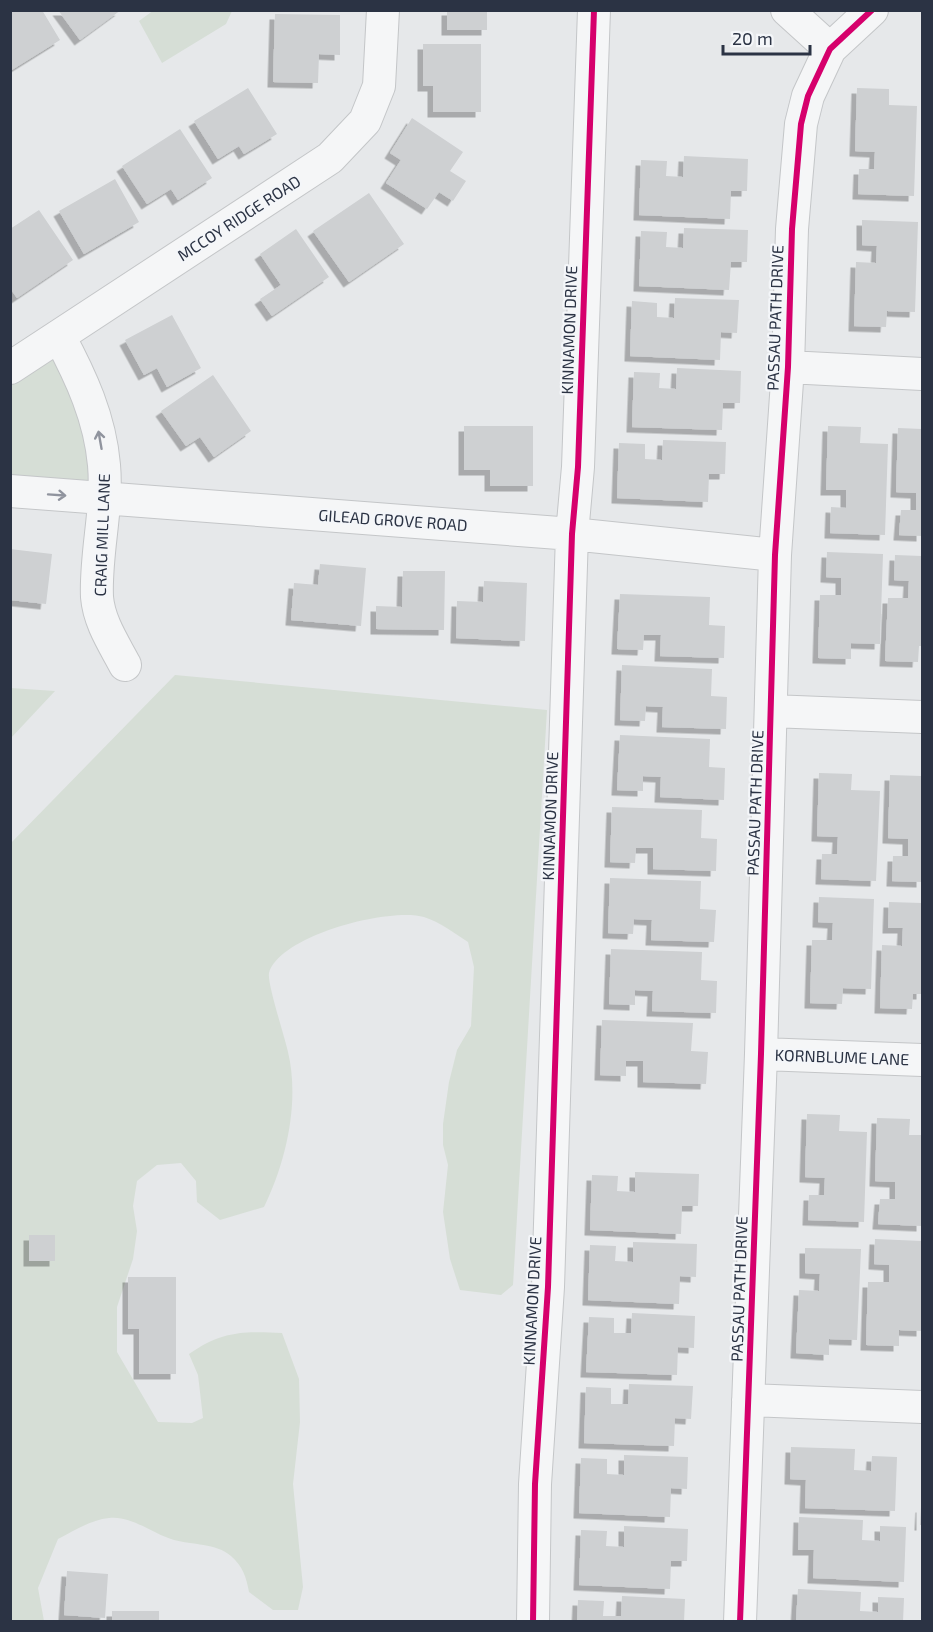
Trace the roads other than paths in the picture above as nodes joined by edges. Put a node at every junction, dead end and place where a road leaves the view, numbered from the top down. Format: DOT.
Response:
graph roads {
  1 [pos="383,10"];
  2 [pos="594,10"];
  3 [pos="787,10"];
  4 [pos="872,10"];
  5 [pos="830,49"];
  6 [pos="59,336"];
  7 [pos="10,368"];
  8 [pos="788,368"];
  9 [pos="922,374"];
  10 [pos="10,492"];
  11 [pos="104,499"];
  12 [pos="573,534"];
  13 [pos="775,555"];
  14 [pos="125,664"];
  15 [pos="771,711"];
  16 [pos="922,717"];
  17 [pos="761,1054"];
  18 [pos="922,1060"];
  19 [pos="748,1400"];
  20 [pos="922,1407"];
  21 [pos="533,1622"];
  22 [pos="740,1622"];
  1 -- 6 [label="street, MCCOY RIDGE ROAD"];
  2 -- 12 [label="street, KINNAMON DRIVE"];
  3 -- 5 [label="street"];
  4 -- 5 [label="street, PASSAU PATH DRIVE"];
  5 -- 8 [label="street, PASSAU PATH DRIVE"];
  6 -- 7 [label="street, MCCOY RIDGE ROAD"];
  11 -- 6 [label="street, CRAIG MILL LANE, one-way"];
  8 -- 9 [label="street"];
  8 -- 13 [label="street, PASSAU PATH DRIVE"];
  10 -- 11 [label="street, GILEAD GROVE ROAD, one-way"];
  11 -- 12 [label="street, GILEAD GROVE ROAD"];
  11 -- 14 [label="street, CRAIG MILL LANE"];
  12 -- 13 [label="street, GILEAD GROVE ROAD"];
  12 -- 21 [label="street, KINNAMON DRIVE"];
  13 -- 15 [label="street, PASSAU PATH DRIVE"];
  15 -- 16 [label="street"];
  15 -- 17 [label="street, PASSAU PATH DRIVE"];
  17 -- 18 [label="street, KORNBLUME LANE"];
  17 -- 19 [label="street, PASSAU PATH DRIVE"];
  19 -- 20 [label="street"];
  19 -- 22 [label="street, PASSAU PATH DRIVE"];
}
